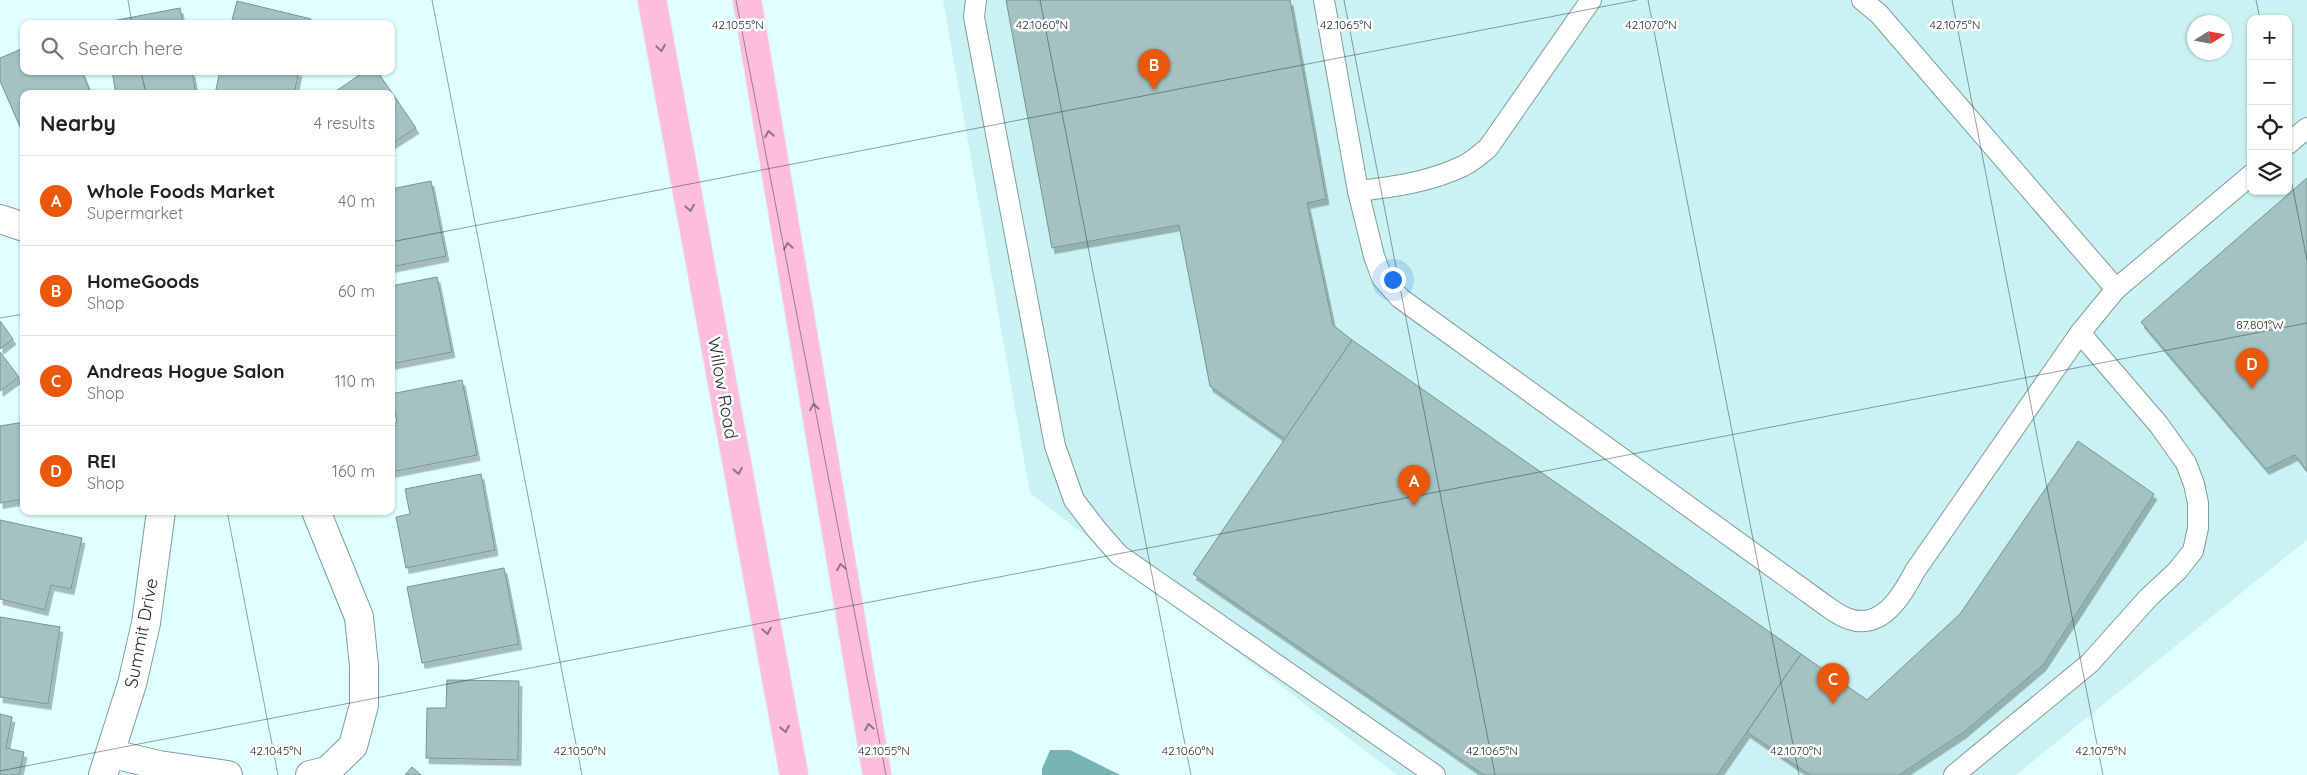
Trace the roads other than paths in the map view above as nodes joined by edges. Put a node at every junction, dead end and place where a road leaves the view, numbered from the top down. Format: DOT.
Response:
graph roads {
  1 [pos="652,0"];
  2 [pos="747,0"];
  3 [pos="976,0"];
  4 [pos="1324,0"];
  5 [pos="1591,0"];
  6 [pos="1862,0"];
  7 [pos="2307,128"];
  8 [pos="2292,141"];
  9 [pos="2247,178"];
  10 [pos="1358,191"];
  11 [pos="0,219"];
  12 [pos="20,226"];
  13 [pos="2116,289"];
  14 [pos="2080,333"];
  15 [pos="160,515"];
  16 [pos="318,515"];
  17 [pos="108,764"];
  18 [pos="228,775"];
  19 [pos="310,775"];
  20 [pos="794,775"];
  21 [pos="877,775"];
  22 [pos="1435,775"];
  23 [pos="1954,775"];
  1 -- 20 [label="main road, Willow Road, one-way"];
  21 -- 2 [label="main road, one-way"];
  3 -- 22 [label="lane"];
  4 -- 10 [label="lane"];
  5 -- 10 [label="lane"];
  6 -- 13 [label="lane"];
  7 -- 8 [label="lane"];
  9 -- 13 [label="lane"];
  10 -- 14 [label="lane"];
  11 -- 12 [label="street"];
  13 -- 14 [label="lane"];
  14 -- 23 [label="lane"];
  15 -- 17 [label="street, Summit Drive"];
  16 -- 19 [label="street"];
  17 -- 18 [label="street, Summit Drive"];
}
